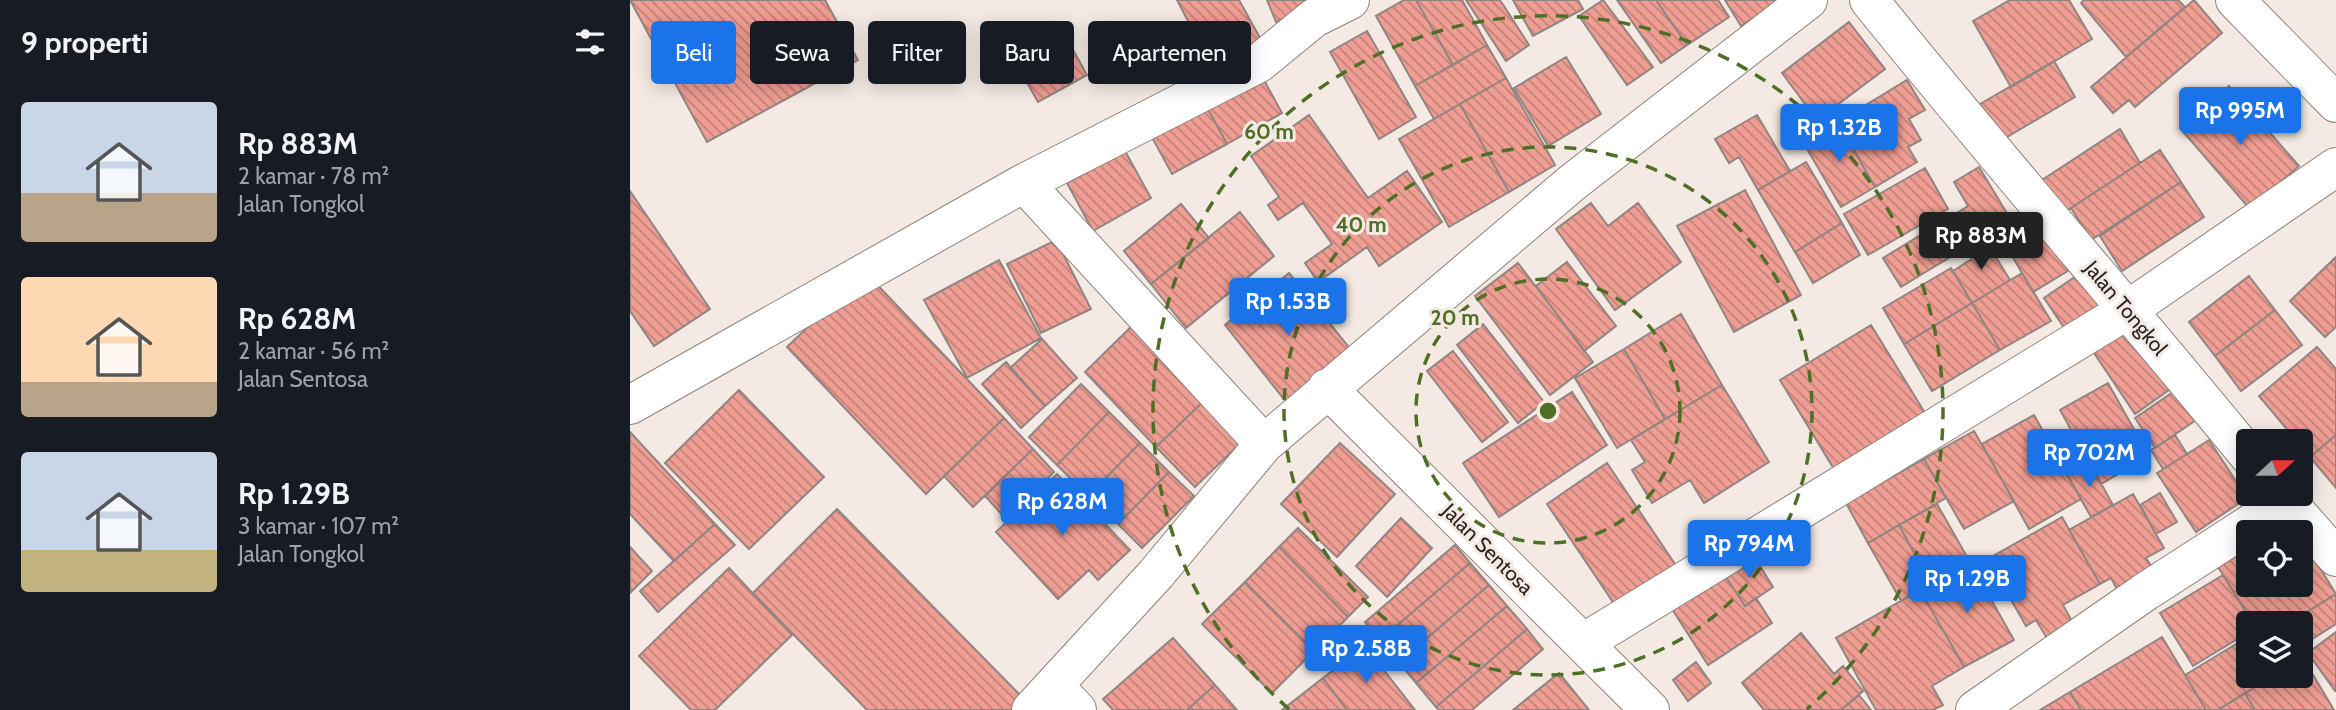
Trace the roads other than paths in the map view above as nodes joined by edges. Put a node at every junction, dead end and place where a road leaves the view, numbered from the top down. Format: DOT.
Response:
graph roads {
  1 [pos="1350,0"];
  2 [pos="1808,0"];
  3 [pos="1869,0"];
  4 [pos="2235,0"];
  5 [pos="2336,103"];
  6 [pos="2336,167"];
  7 [pos="1024,183"];
  8 [pos="2129,309"];
  9 [pos="1327,387"];
  10 [pos="630,405"];
  11 [pos="2236,440"];
  12 [pos="1264,444"];
  13 [pos="2270,506"];
  14 [pos="2291,506"];
  15 [pos="2336,557"];
  16 [pos="1583,643"];
  17 [pos="1054,702"];
  18 [pos="1650,710"];
  19 [pos="1975,710"];
  1 -- 7 [label="street"];
  2 -- 9 [label="street"];
  3 -- 8 [label="street, Jalan Tongkol"];
  4 -- 5 [label="street"];
  6 -- 8 [label="street"];
  7 -- 10 [label="street"];
  7 -- 12 [label="street"];
  8 -- 11 [label="street, Jalan Tongkol"];
  8 -- 16 [label="street"];
  9 -- 12 [label="street"];
  9 -- 16 [label="street, Jalan Sentosa"];
  12 -- 17 [label="street"];
  13 -- 19 [label="street"];
  14 -- 15 [label="street"];
  16 -- 18 [label="street, Jalan Sentosa"];
}
